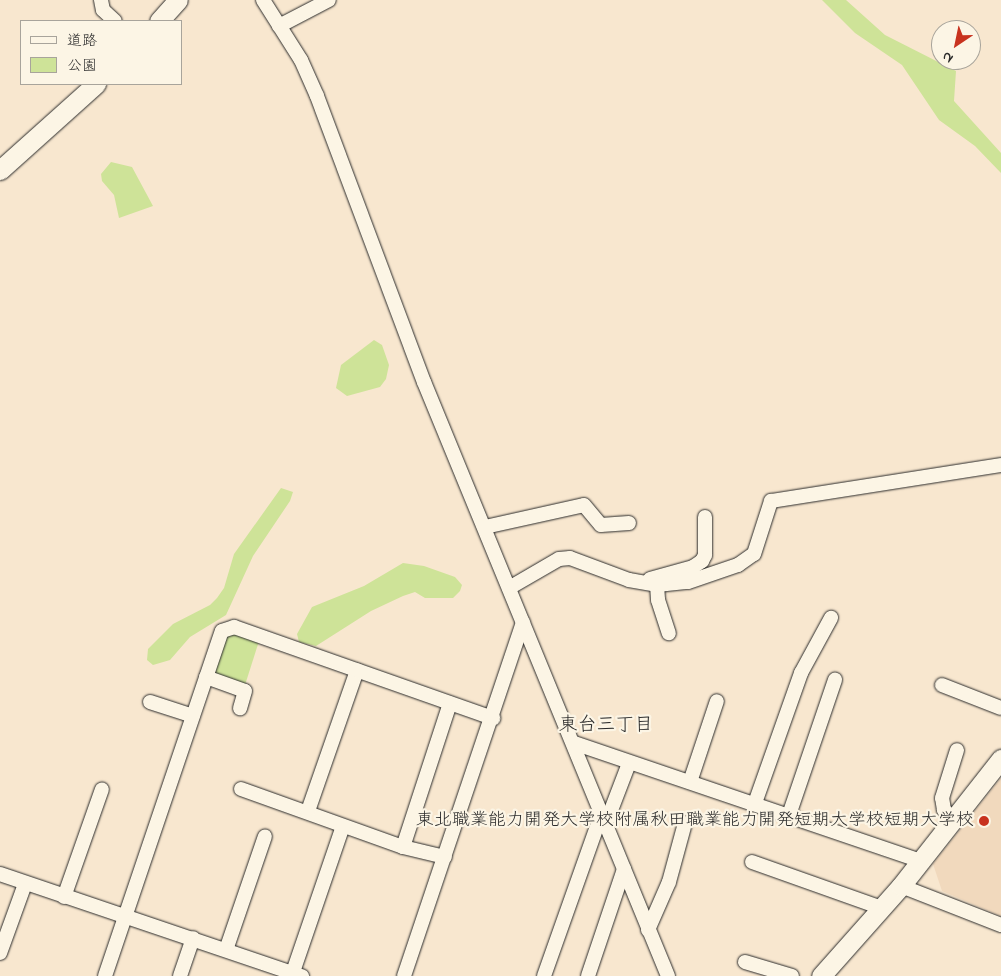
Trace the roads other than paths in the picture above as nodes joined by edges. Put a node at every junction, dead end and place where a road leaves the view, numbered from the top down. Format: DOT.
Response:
graph roads {
  1 [pos="101,0"];
  2 [pos="178,0"];
  3 [pos="263,0"];
  4 [pos="329,0"];
  5 [pos="114,20"];
  6 [pos="160,20"];
  7 [pos="280,26"];
  8 [pos="95,85"];
  9 [pos="0,170"];
  10 [pos="1001,465"];
  11 [pos="705,517"];
  12 [pos="628,523"];
  13 [pos="485,527"];
  14 [pos="639,582"];
  15 [pos="657,585"];
  16 [pos="508,588"];
  17 [pos="831,618"];
  18 [pos="522,622"];
  19 [pos="669,633"];
  20 [pos="357,670"];
  21 [pos="206,677"];
  22 [pos="835,680"];
  23 [pos="942,685"];
  24 [pos="717,700"];
  25 [pos="150,702"];
  26 [pos="450,703"];
  27 [pos="240,708"];
  28 [pos="1001,708"];
  29 [pos="193,716"];
  30 [pos="493,718"];
  31 [pos="574,744"];
  32 [pos="957,750"];
  33 [pos="1001,759"];
  34 [pos="629,763"];
  35 [pos="690,782"];
  36 [pos="102,789"];
  37 [pos="241,789"];
  38 [pos="755,803"];
  39 [pos="308,810"];
  40 [pos="790,815"];
  41 [pos="953,819"];
  42 [pos="603,821"];
  43 [pos="686,823"];
  44 [pos="343,826"];
  45 [pos="264,836"];
  46 [pos="403,847"];
  47 [pos="445,857"];
  48 [pos="920,861"];
  49 [pos="752,862"];
  50 [pos="624,869"];
  51 [pos="0,874"];
  52 [pos="25,884"];
  53 [pos="902,886"];
  54 [pos="64,897"];
  55 [pos="882,908"];
  56 [pos="124,918"];
  57 [pos="1001,925"];
  58 [pos="648,930"];
  59 [pos="193,938"];
  60 [pos="226,950"];
  61 [pos="0,953"];
  62 [pos="745,962"];
  63 [pos="297,974"];
  64 [pos="105,976"];
  65 [pos="180,976"];
  66 [pos="404,976"];
  67 [pos="544,976"];
  68 [pos="588,976"];
  69 [pos="668,976"];
  70 [pos="792,976"];
  71 [pos="822,976"];
  1 -- 5 [label="street"];
  2 -- 6 [label="street"];
  3 -- 7 [label="street"];
  4 -- 7 [label="street"];
  7 -- 13 [label="street"];
  8 -- 9 [label="street"];
  10 -- 15 [label="street"];
  11 -- 14 [label="street"];
  12 -- 13 [label="street"];
  13 -- 16 [label="street"];
  14 -- 15 [label="street"];
  14 -- 16 [label="street"];
  15 -- 19 [label="street"];
  16 -- 18 [label="street"];
  17 -- 38 [label="street"];
  18 -- 30 [label="street"];
  18 -- 31 [label="street"];
  20 -- 21 [label="street"];
  20 -- 26 [label="street"];
  20 -- 39 [label="street"];
  21 -- 27 [label="street"];
  21 -- 29 [label="street"];
  22 -- 40 [label="street"];
  23 -- 28 [label="street"];
  24 -- 35 [label="street"];
  25 -- 29 [label="street"];
  26 -- 30 [label="street"];
  26 -- 46 [label="street"];
  29 -- 56 [label="street"];
  30 -- 47 [label="street"];
  31 -- 34 [label="street"];
  31 -- 42 [label="street"];
  32 -- 41 [label="street"];
  33 -- 41 [label="street"];
  34 -- 35 [label="street"];
  34 -- 42 [label="street"];
  35 -- 38 [label="street"];
  36 -- 54 [label="street"];
  37 -- 39 [label="street"];
  38 -- 40 [label="street"];
  39 -- 44 [label="street"];
  40 -- 48 [label="street"];
  41 -- 48 [label="street"];
  42 -- 50 [label="street"];
  42 -- 67 [label="street"];
  43 -- 58 [label="street"];
  44 -- 46 [label="street"];
  44 -- 63 [label="street"];
  45 -- 60 [label="street"];
  46 -- 47 [label="street"];
  47 -- 66 [label="street"];
  48 -- 53 [label="street"];
  49 -- 55 [label="street"];
  50 -- 58 [label="street"];
  50 -- 68 [label="street"];
  51 -- 52 [label="street"];
  52 -- 54 [label="street"];
  52 -- 61 [label="street"];
  53 -- 55 [label="street"];
  53 -- 57 [label="street"];
  54 -- 56 [label="street"];
  55 -- 71 [label="street"];
  56 -- 59 [label="street"];
  56 -- 64 [label="street"];
  58 -- 69 [label="street"];
  59 -- 60 [label="street"];
  59 -- 65 [label="street"];
  60 -- 63 [label="street"];
  62 -- 70 [label="street"];
}
